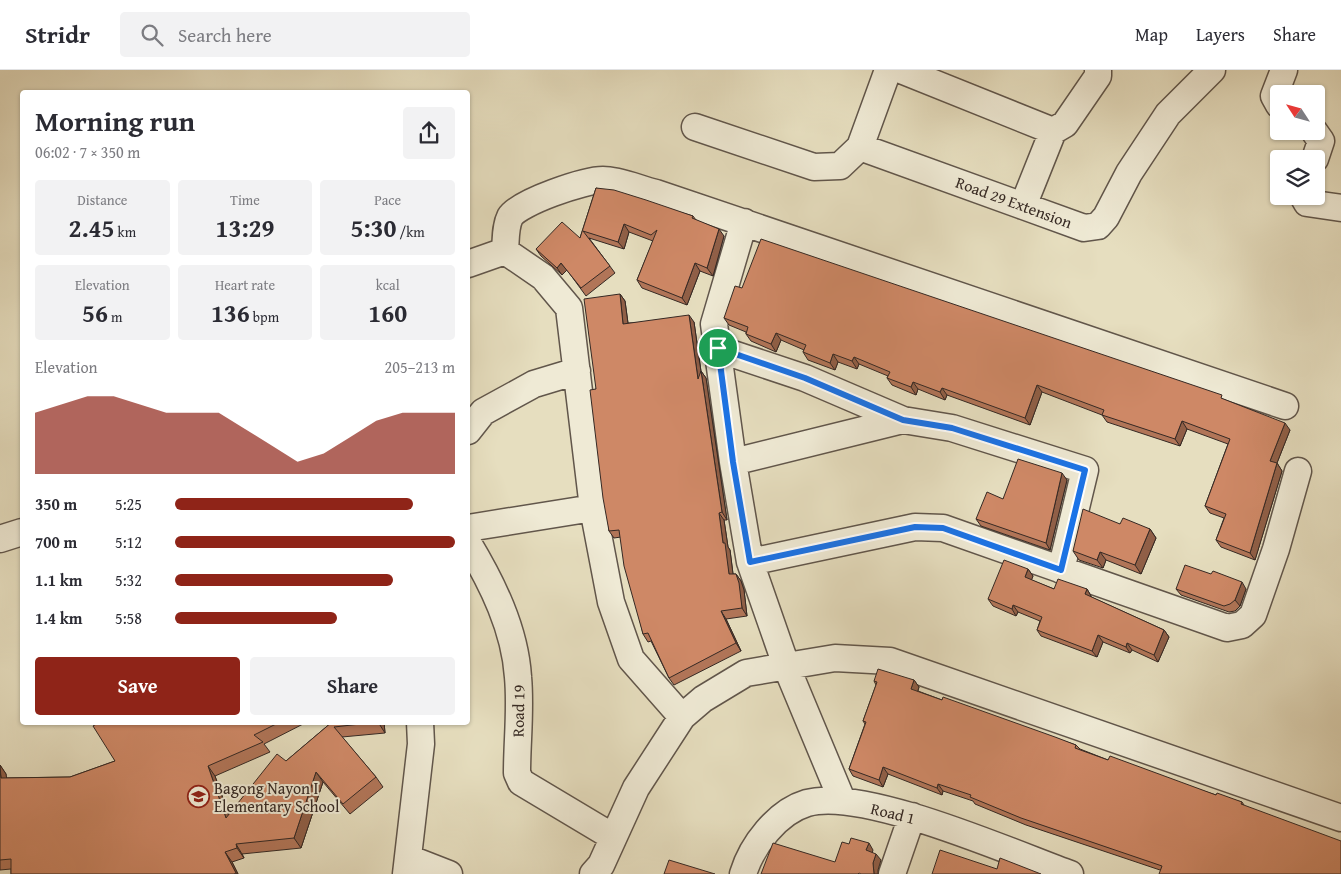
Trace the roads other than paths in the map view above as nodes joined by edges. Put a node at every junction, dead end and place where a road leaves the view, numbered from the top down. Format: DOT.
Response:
graph roads {
  1 [pos="888,70"];
  2 [pos="901,70"];
  3 [pos="1098,70"];
  4 [pos="1212,70"];
  5 [pos="1284,70"];
  6 [pos="1278,85"];
  7 [pos="695,127"];
  8 [pos="1053,131"];
  9 [pos="860,147"];
  10 [pos="1321,205"];
  11 [pos="1023,206"];
  12 [pos="1341,208"];
  13 [pos="744,222"];
  14 [pos="505,251"];
  15 [pos="470,263"];
  16 [pos="718,348"];
  17 [pos="576,371"];
  18 [pos="1285,406"];
  19 [pos="903,420"];
  20 [pos="470,428"];
  21 [pos="733,462"];
  22 [pos="1298,471"];
  23 [pos="593,508"];
  24 [pos="470,528"];
  25 [pos="20,533"];
  26 [pos="0,539"];
  27 [pos="470,546"];
  28 [pos="750,562"];
  29 [pos="1061,570"];
  30 [pos="787,668"];
  31 [pos="682,717"];
  32 [pos="420,725"];
  33 [pos="842,800"];
  34 [pos="912,816"];
  35 [pos="1341,818"];
  36 [pos="613,837"];
  37 [pos="407,866"];
  38 [pos="596,873"];
  39 [pos="449,874"];
  40 [pos="743,874"];
  41 [pos="892,874"];
  42 [pos="1070,874"];
  1 -- 9 [label="street"];
  2 -- 8 [label="street"];
  3 -- 8 [label="street"];
  4 -- 11 [label="street, Road 29 Extension"];
  5 -- 6 [label="street"];
  7 -- 9 [label="street"];
  8 -- 11 [label="street"];
  9 -- 11 [label="street, Road 29 Extension"];
  10 -- 12 [label="street"];
  13 -- 14 [label="street"];
  13 -- 16 [label="street"];
  13 -- 18 [label="street"];
  14 -- 15 [label="street"];
  14 -- 17 [label="street"];
  16 -- 19 [label="street"];
  16 -- 21 [label="street"];
  17 -- 20 [label="street"];
  17 -- 23 [label="street"];
  19 -- 21 [label="street"];
  19 -- 29 [label="street"];
  21 -- 28 [label="street"];
  22 -- 29 [label="street"];
  23 -- 24 [label="street"];
  23 -- 31 [label="street"];
  25 -- 26 [label="street"];
  27 -- 36 [label="street, Road 19"];
  28 -- 29 [label="street"];
  28 -- 30 [label="street"];
  30 -- 31 [label="street"];
  30 -- 33 [label="street"];
  30 -- 35 [label="street"];
  31 -- 36 [label="street"];
  32 -- 37 [label="street"];
  33 -- 34 [label="street, Road 1"];
  33 -- 40 [label="street, Road 1"];
  34 -- 41 [label="street"];
  34 -- 42 [label="street, Road 1"];
  36 -- 38 [label="street"];
  37 -- 39 [label="street"];
}
